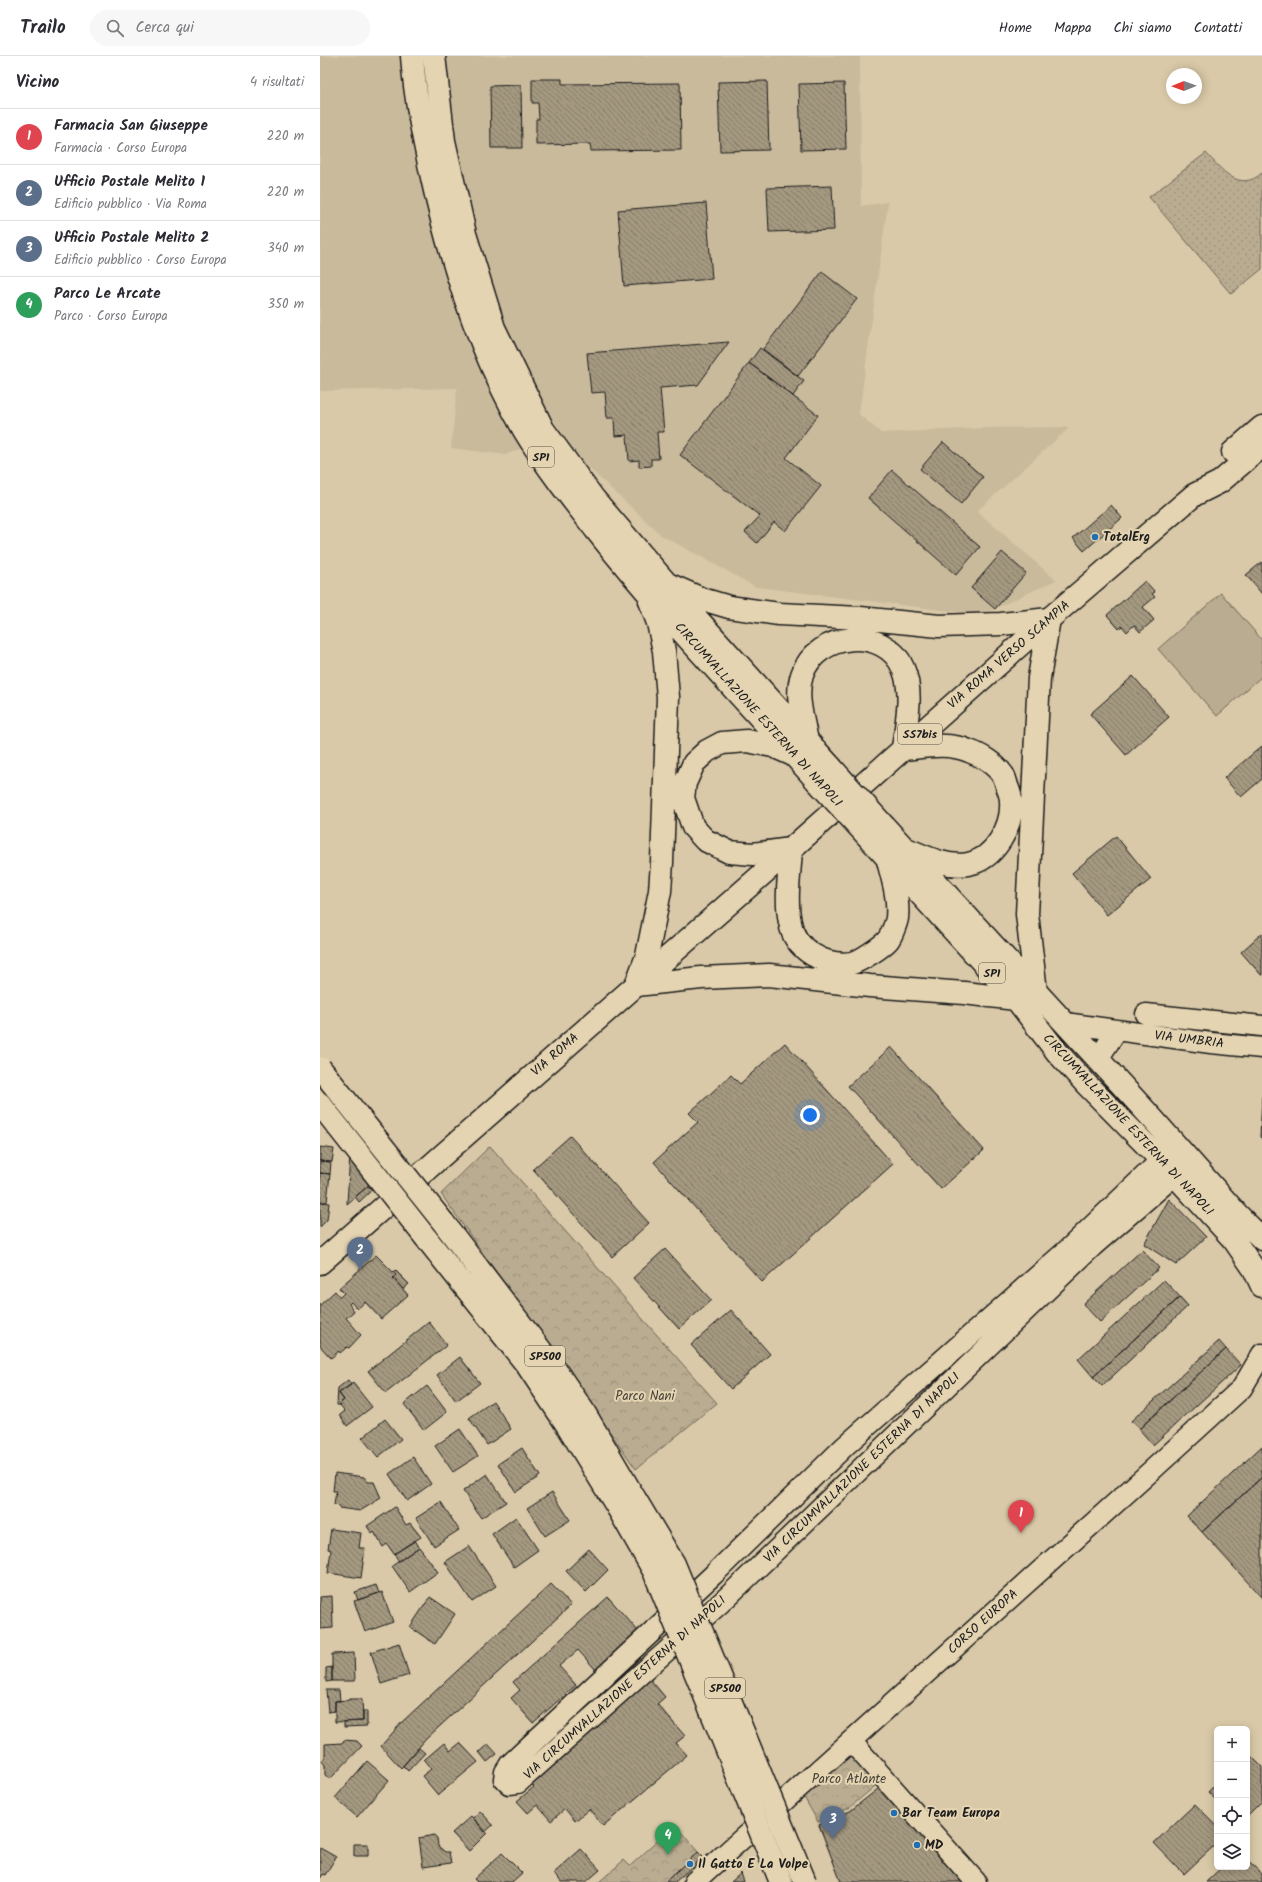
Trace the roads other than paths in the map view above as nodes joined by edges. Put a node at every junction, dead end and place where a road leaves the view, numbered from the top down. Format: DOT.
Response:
graph roads {
  1 [pos="412,56"];
  2 [pos="434,56"];
  3 [pos="1262,427"];
  4 [pos="1262,446"];
  5 [pos="1194,495"];
  6 [pos="666,583"];
  7 [pos="646,591"];
  8 [pos="1049,619"];
  9 [pos="801,748"];
  10 [pos="903,749"];
  11 [pos="791,849"];
  12 [pos="895,852"];
  13 [pos="636,985"];
  14 [pos="1036,992"];
  15 [pos="1016,999"];
  16 [pos="1146,1014"];
  17 [pos="1065,1023"];
  18 [pos="1262,1026"];
  19 [pos="1117,1030"];
  20 [pos="1262,1048"];
  21 [pos="1098,1059"];
  22 [pos="320,1068"];
  23 [pos="320,1104"];
  24 [pos="1168,1168"];
  25 [pos="1262,1239"];
  26 [pos="320,1263"];
  27 [pos="1262,1286"];
  28 [pos="1262,1354"];
  29 [pos="1262,1378"];
  30 [pos="1242,1388"];
  31 [pos="627,1504"];
  32 [pos="851,1741"];
  33 [pos="694,1882"];
  34 [pos="781,1882"];
  35 [pos="805,1882"];
  36 [pos="976,1882"];
  1 -- 7 [label="main road, CIRCUMVALLAZIONE ESTERNA DI NAPOLI / SP1"];
  2 -- 6 [label="main road, CIRCUMVALLAZIONE ESTERNA DI NAPOLI / SP1"];
  3 -- 5 [label="main road, VIA ROMA VERSO SCAMPIA"];
  4 -- 5 [label="main road, VIA ROMA VERSO SCAMPIA"];
  5 -- 8 [label="main road, VIA ROMA VERSO SCAMPIA / SS7bis"];
  6 -- 8 [label="main road"];
  6 -- 9 [label="main road, CIRCUMVALLAZIONE ESTERNA DI NAPOLI / SP1"];
  7 -- 9 [label="main road, CIRCUMVALLAZIONE ESTERNA DI NAPOLI / SP1"];
  7 -- 13 [label="main road"];
  8 -- 10 [label="main road, VIA ROMA VERSO SCAMPIA / SS7bis"];
  8 -- 14 [label="main road"];
  9 -- 10 [label="main road"];
  9 -- 11 [label="main road"];
  9 -- 12 [label="main road, CIRCUMVALLAZIONE ESTERNA DI NAPOLI / SP1, bridge"];
  10 -- 11 [label="main road, VIA ROMA VERSO SCAMPIA / SS7bis"];
  10 -- 12 [label="main road"];
  11 -- 12 [label="main road"];
  11 -- 13 [label="main road, VIA ROMA"];
  12 -- 14 [label="main road, CIRCUMVALLAZIONE ESTERNA DI NAPOLI / SP1"];
  12 -- 15 [label="main road, CIRCUMVALLAZIONE ESTERNA DI NAPOLI / SP1"];
  13 -- 15 [label="main road"];
  13 -- 26 [label="main road, VIA ROMA"];
  14 -- 17 [label="main road, CIRCUMVALLAZIONE ESTERNA DI NAPOLI / SP1"];
  15 -- 24 [label="main road, CIRCUMVALLAZIONE ESTERNA DI NAPOLI / SP1"];
  16 -- 18 [label="street"];
  17 -- 19 [label="street, VIA UMBRIA"];
  17 -- 21 [label="main road, CIRCUMVALLAZIONE ESTERNA DI NAPOLI / SP1"];
  19 -- 20 [label="street, VIA UMBRIA"];
  19 -- 21 [label="street"];
  21 -- 25 [label="main road, CIRCUMVALLAZIONE ESTERNA DI NAPOLI / SP1"];
  22 -- 31 [label="main road, SP500, bridge"];
  23 -- 31 [label="main road, SP500, bridge"];
  24 -- 24 [label="street, VIA CIRCUMVALLAZIONE ESTERNA DI NAPOLI"];
  24 -- 27 [label="main road, CIRCUMVALLAZIONE ESTERNA DI NAPOLI / SP1"];
  28 -- 30 [label="street, CORSO EUROPA"];
  29 -- 30 [label="street"];
  30 -- 32 [label="street, CORSO EUROPA"];
  31 -- 34 [label="main road, SP500, bridge"];
  31 -- 35 [label="main road, SP500, bridge"];
  32 -- 33 [label="street, CORSO EUROPA"];
  32 -- 36 [label="street"];
}
